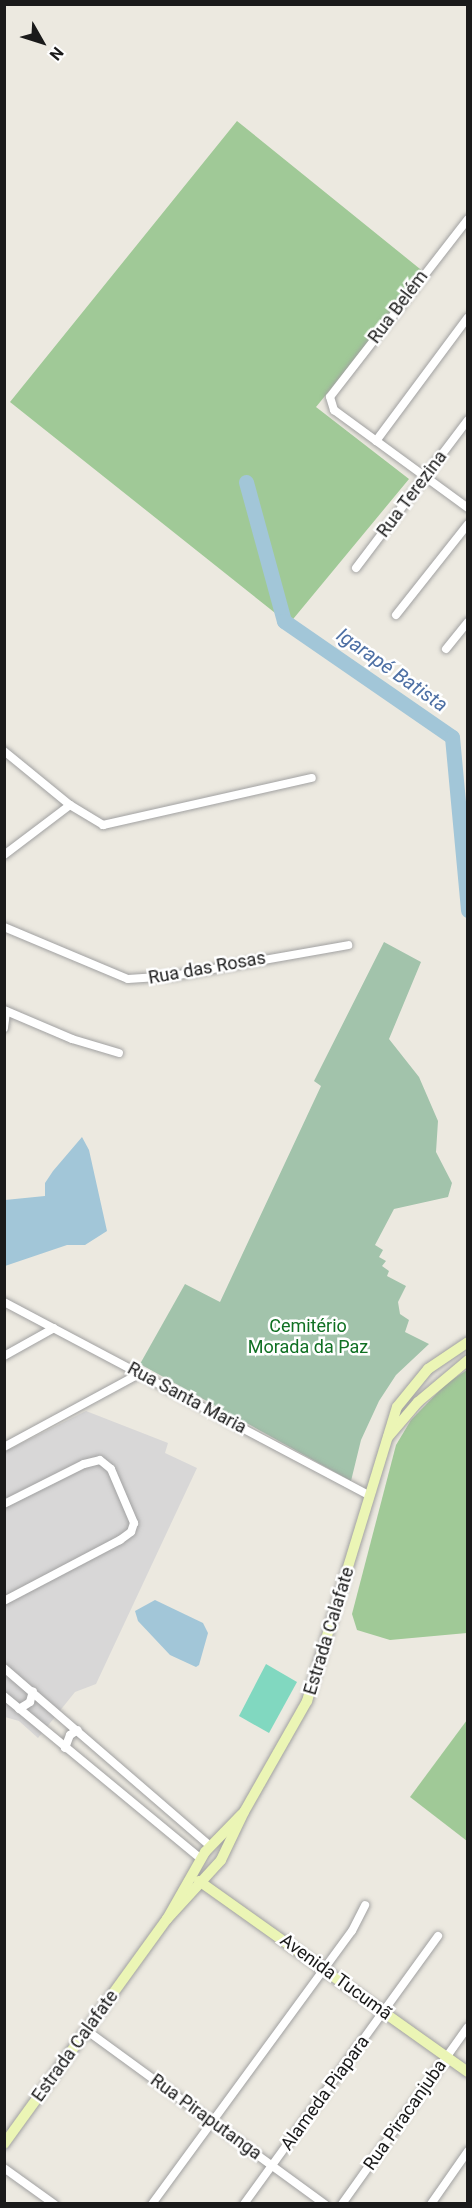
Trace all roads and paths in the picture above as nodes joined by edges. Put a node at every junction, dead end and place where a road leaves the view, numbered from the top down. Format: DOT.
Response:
graph roads {
  1 [pos="468,219"];
  2 [pos="460,228"];
  3 [pos="468,234"];
  4 [pos="468,317"];
  5 [pos="468,420"];
  6 [pos="376,441"];
  7 [pos="425,476"];
  8 [pos="468,508"];
  9 [pos="468,524"];
  10 [pos="356,568"];
  11 [pos="396,615"];
  12 [pos="468,622"];
  13 [pos="446,649"];
  14 [pos="4,751"];
  15 [pos="312,778"];
  16 [pos="70,805"];
  17 [pos="4,855"];
  18 [pos="4,927"];
  19 [pos="348,945"];
  20 [pos="5,1011"];
  21 [pos="4,1028"];
  22 [pos="119,1053"];
  23 [pos="4,1302"];
  24 [pos="54,1328"];
  25 [pos="468,1342"];
  26 [pos="4,1356"];
  27 [pos="468,1360"];
  28 [pos="141,1373"];
  29 [pos="388,1437"];
  30 [pos="4,1447"];
  31 [pos="369,1495"];
  32 [pos="4,1504"];
  33 [pos="4,1601"];
  34 [pos="4,1668"];
  35 [pos="33,1691"];
  36 [pos="4,1696"];
  37 [pos="19,1709"];
  38 [pos="78,1730"];
  39 [pos="65,1748"];
  40 [pos="244,1812"];
  41 [pos="213,1842"];
  42 [pos="227,1851"];
  43 [pos="201,1859"];
  44 [pos="192,1874"];
  45 [pos="203,1882"];
  46 [pos="365,1905"];
  47 [pos="167,1919"];
  48 [pos="438,1936"];
  49 [pos="324,1967"];
  50 [pos="384,2012"];
  51 [pos="468,2027"];
  52 [pos="86,2030"];
  53 [pos="447,2056"];
  54 [pos="468,2072"];
  55 [pos="212,2122"];
  56 [pos="4,2144"];
  57 [pos="468,2151"];
  58 [pos="272,2165"];
  59 [pos="4,2168"];
  60 [pos="54,2204"];
  61 [pos="152,2204"];
  62 [pos="244,2204"];
  63 [pos="325,2204"];
  64 [pos="342,2204"];
  65 [pos="431,2204"];
  1 -- 2 [label="street, Rua Belém"];
  2 -- 3 [label="street"];
  2 -- 6 [label="street, Rua Belém"];
  4 -- 6 [label="street"];
  5 -- 7 [label="street, Rua Terezina"];
  6 -- 7 [label="street"];
  7 -- 8 [label="street"];
  7 -- 10 [label="street, Rua Terezina"];
  9 -- 11 [label="street"];
  12 -- 13 [label="street"];
  14 -- 16 [label="street"];
  15 -- 16 [label="street"];
  16 -- 17 [label="street"];
  18 -- 19 [label="street, Rua das Rosas"];
  20 -- 21 [label="street"];
  20 -- 22 [label="street"];
  23 -- 24 [label="street, Rua Santa Maria"];
  24 -- 26 [label="street"];
  24 -- 28 [label="street, Rua Santa Maria"];
  25 -- 29 [label="street, Estrada Calafate"];
  27 -- 29 [label="street, Estrada Calafate"];
  28 -- 30 [label="street"];
  28 -- 31 [label="street, Rua Santa Maria"];
  29 -- 31 [label="street, Estrada Calafate"];
  31 -- 40 [label="street, Estrada Calafate"];
  32 -- 33 [label="street"];
  34 -- 35 [label="street"];
  35 -- 37 [label="street"];
  35 -- 38 [label="street"];
  36 -- 37 [label="street"];
  37 -- 39 [label="street"];
  38 -- 39 [label="street"];
  38 -- 41 [label="street"];
  39 -- 43 [label="street"];
  40 -- 41 [label="street, Estrada Calafate"];
  40 -- 42 [label="street, Estrada Calafate"];
  41 -- 42 [label="street"];
  41 -- 43 [label="street, Estrada Calafate"];
  42 -- 45 [label="street, Estrada Calafate"];
  43 -- 44 [label="street, Estrada Calafate"];
  44 -- 45 [label="street, Avenida Tucumã"];
  44 -- 47 [label="street, Estrada Calafate"];
  45 -- 47 [label="street, Estrada Calafate"];
  45 -- 49 [label="street, Avenida Tucumã"];
  46 -- 49 [label="street"];
  47 -- 52 [label="street, Estrada Calafate"];
  48 -- 50 [label="street, Alameda Piapara"];
  49 -- 50 [label="street, Avenida Tucumã"];
  49 -- 55 [label="street"];
  50 -- 53 [label="street, Avenida Tucumã"];
  50 -- 58 [label="street, Alameda Piapara"];
  51 -- 53 [label="street, Rua Piracanjuba"];
  52 -- 55 [label="street, Rua Piraputanga"];
  52 -- 56 [label="street, Estrada Calafate"];
  53 -- 54 [label="street, Avenida Tucumã"];
  53 -- 64 [label="street, Rua Piracanjuba"];
  55 -- 58 [label="street, Rua Piraputanga"];
  55 -- 61 [label="street"];
  57 -- 65 [label="street"];
  58 -- 62 [label="street, Alameda Piapara"];
  58 -- 63 [label="street, Rua Piraputanga"];
  59 -- 60 [label="street"];
}
